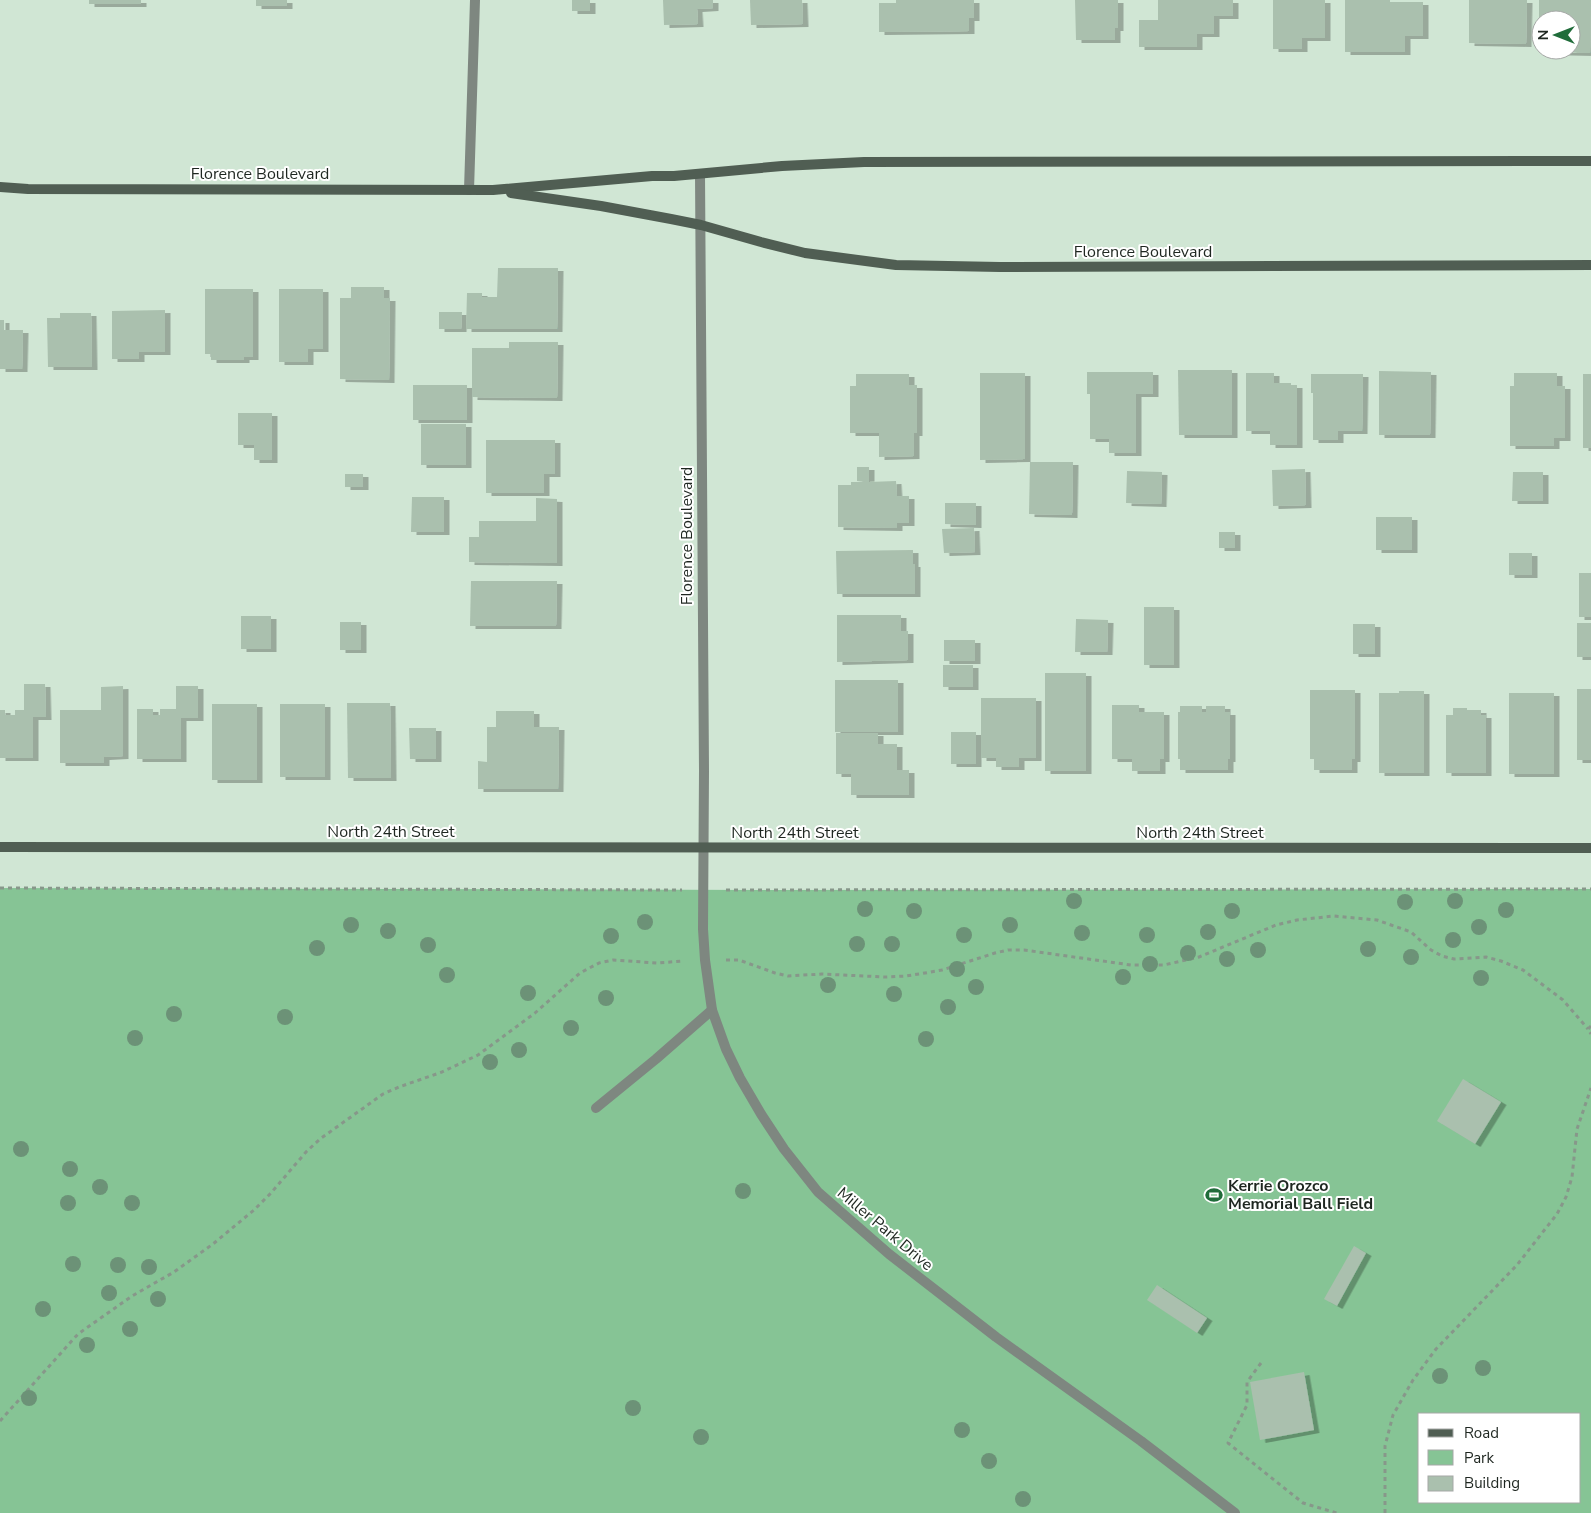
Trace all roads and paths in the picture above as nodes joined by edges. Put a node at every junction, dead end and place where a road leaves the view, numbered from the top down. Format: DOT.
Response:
graph roads {
  1 [pos="475,0"];
  2 [pos="1591,160"];
  3 [pos="700,174"];
  4 [pos="0,187"];
  5 [pos="28,189"];
  6 [pos="469,190"];
  7 [pos="493,190"];
  8 [pos="0,194"];
  9 [pos="701,225"];
  10 [pos="1591,265"];
  11 [pos="0,847"];
  12 [pos="703,848"];
  13 [pos="1591,848"];
  14 [pos="0,888"];
  15 [pos="647,889"];
  16 [pos="763,890"];
  17 [pos="1591,890"];
  18 [pos="704,960"];
  19 [pos="712,1010"];
  20 [pos="1590,1028"];
  21 [pos="1591,1034"];
  22 [pos="1591,1088"];
  23 [pos="596,1108"];
  24 [pos="1261,1363"];
  25 [pos="0,1421"];
  26 [pos="1235,1513"];
  27 [pos="1337,1513"];
  28 [pos="1385,1513"];
  1 -- 6 [label="street"];
  2 -- 3 [label="street, Florence Boulevard"];
  3 -- 7 [label="street, Florence Boulevard"];
  3 -- 9 [label="street, Florence Boulevard"];
  4 -- 5 [label="street, Florence Boulevard"];
  5 -- 6 [label="street, Florence Boulevard"];
  5 -- 8 [label="street, Florence Boulevard"];
  6 -- 7 [label="street, Florence Boulevard"];
  7 -- 9 [label="street, Florence Boulevard"];
  9 -- 10 [label="street, Florence Boulevard"];
  9 -- 12 [label="street, Florence Boulevard"];
  11 -- 12 [label="street, North 24th Street"];
  12 -- 13 [label="street, North 24th Street"];
  12 -- 18 [label="street, Miller Park Drive"];
  14 -- 15 [label="path"];
  16 -- 17 [label="path"];
  18 -- 19 [label="street, Miller Park Drive"];
  18 -- 20 [label="path"];
  18 -- 25 [label="path"];
  19 -- 23 [label="street"];
  19 -- 26 [label="street, Miller Park Drive"];
  20 -- 21 [label="path"];
  22 -- 28 [label="path"];
  24 -- 27 [label="path"];
}
